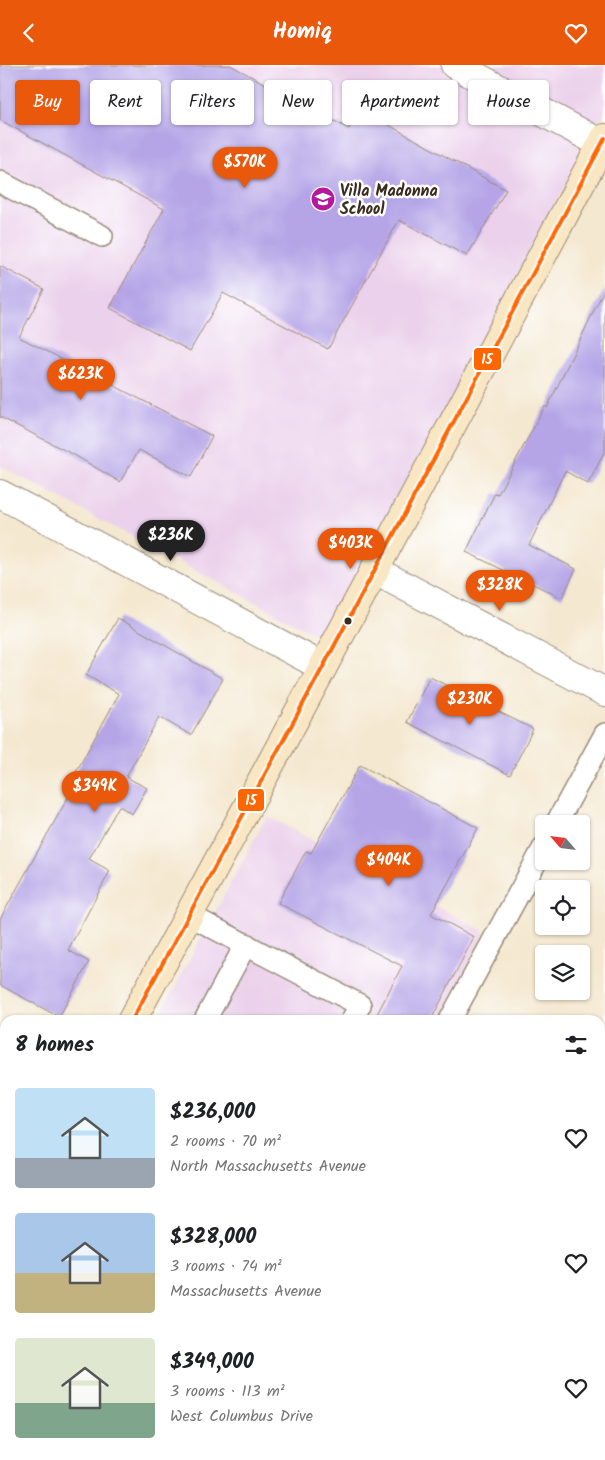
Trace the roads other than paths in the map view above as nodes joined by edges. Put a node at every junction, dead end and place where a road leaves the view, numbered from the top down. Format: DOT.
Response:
graph roads {
  1 [pos="455,65"];
  2 [pos="603,141"];
  3 [pos="0,182"];
  4 [pos="102,236"];
  5 [pos="0,494"];
  6 [pos="374,570"];
  7 [pos="323,667"];
  8 [pos="605,692"];
  9 [pos="605,735"];
  10 [pos="561,815"];
  11 [pos="535,864"];
  12 [pos="189,915"];
  13 [pos="246,944"];
  14 [pos="135,1015"];
  15 [pos="208,1015"];
  16 [pos="355,1015"];
  17 [pos="453,1015"];
  1 -- 2 [label="street"];
  2 -- 6 [label="main road"];
  3 -- 4 [label="lane"];
  5 -- 7 [label="street"];
  6 -- 7 [label="main road"];
  6 -- 8 [label="street"];
  7 -- 12 [label="main road"];
  9 -- 10 [label="lane"];
  11 -- 17 [label="lane"];
  12 -- 13 [label="lane"];
  12 -- 14 [label="main road"];
  13 -- 15 [label="lane"];
  13 -- 16 [label="lane"];
}
